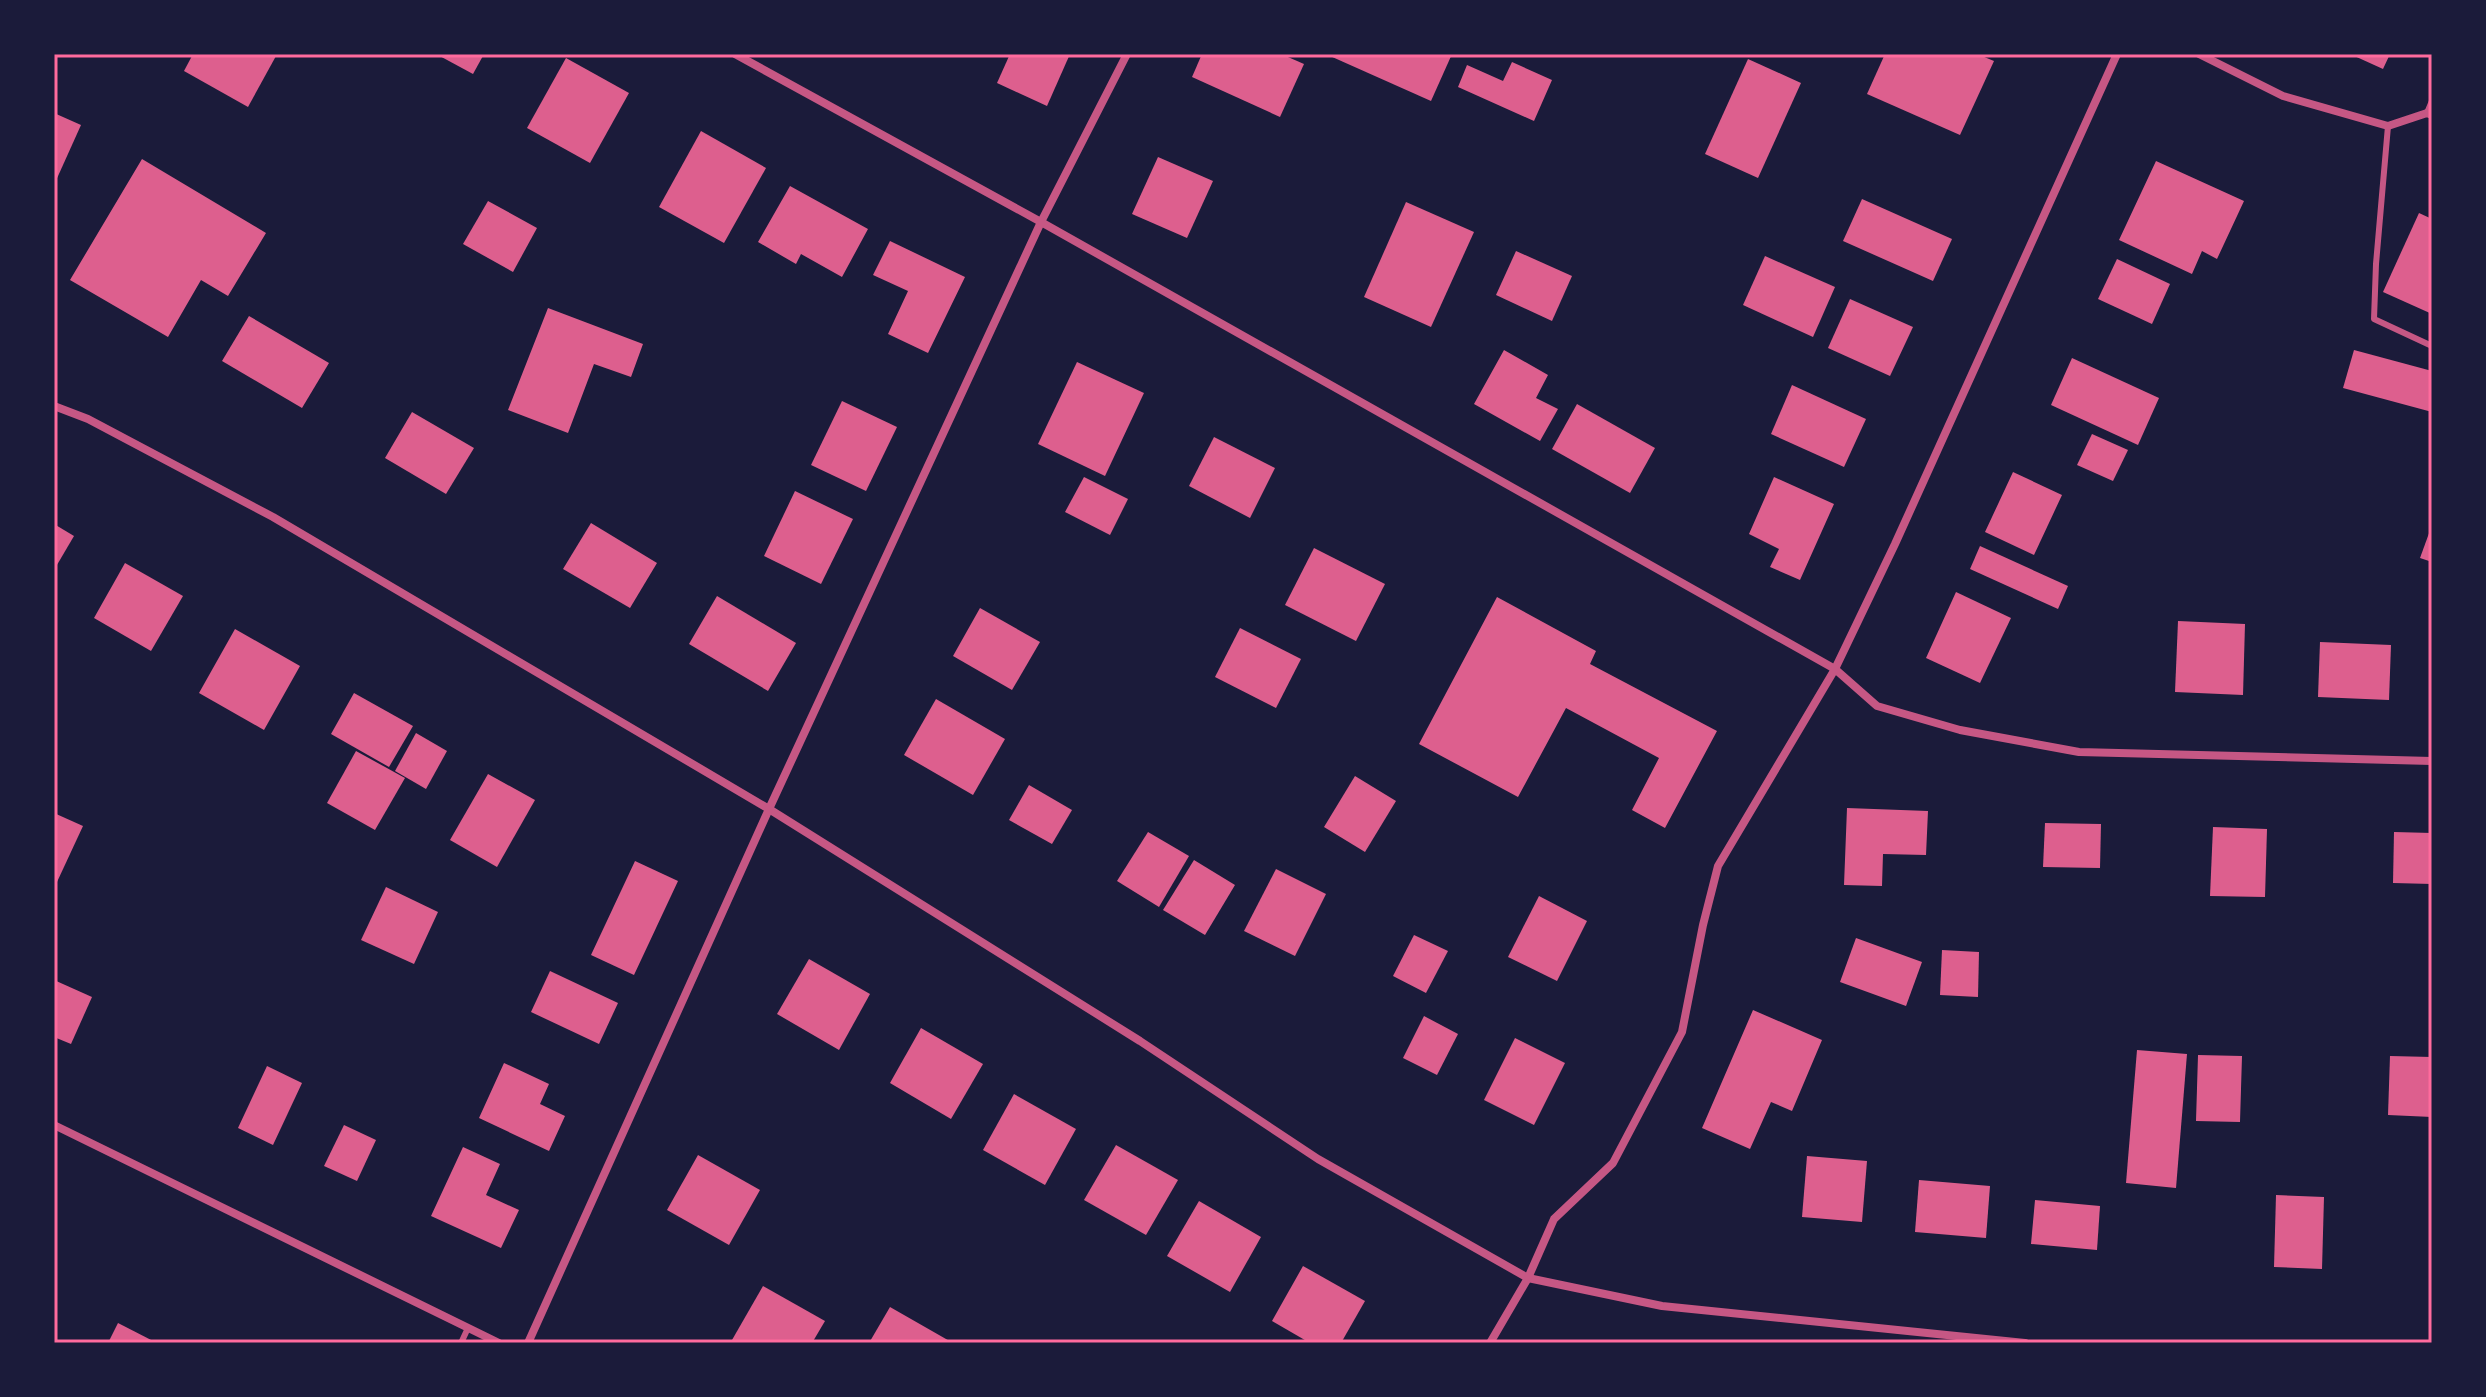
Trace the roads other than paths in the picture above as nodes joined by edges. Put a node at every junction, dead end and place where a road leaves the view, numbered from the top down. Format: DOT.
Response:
graph roads {
  1 [pos="735,54"];
  2 [pos="1127,54"];
  3 [pos="2117,54"];
  4 [pos="2199,54"];
  5 [pos="2432,101"];
  6 [pos="2429,114"];
  7 [pos="2388,126"];
  8 [pos="1041,222"];
  9 [pos="2432,346"];
  10 [pos="54,406"];
  11 [pos="1835,669"];
  12 [pos="2432,761"];
  13 [pos="769,809"];
  14 [pos="54,1125"];
  15 [pos="1528,1278"];
  16 [pos="468,1328"];
  17 [pos="461,1343"];
  18 [pos="499,1343"];
  19 [pos="528,1343"];
  20 [pos="1490,1343"];
  21 [pos="2025,1343"];
  1 -- 8 [label="street"];
  2 -- 8 [label="street"];
  3 -- 11 [label="street"];
  4 -- 7 [label="street"];
  5 -- 6 [label="lane"];
  6 -- 7 [label="street"];
  7 -- 9 [label="lane"];
  8 -- 11 [label="street"];
  8 -- 13 [label="street"];
  10 -- 13 [label="street"];
  11 -- 12 [label="street"];
  11 -- 15 [label="street"];
  13 -- 15 [label="street"];
  13 -- 19 [label="street"];
  14 -- 16 [label="street"];
  15 -- 20 [label="street"];
  15 -- 21 [label="street"];
  16 -- 17 [label="lane"];
  16 -- 18 [label="street"];
}
